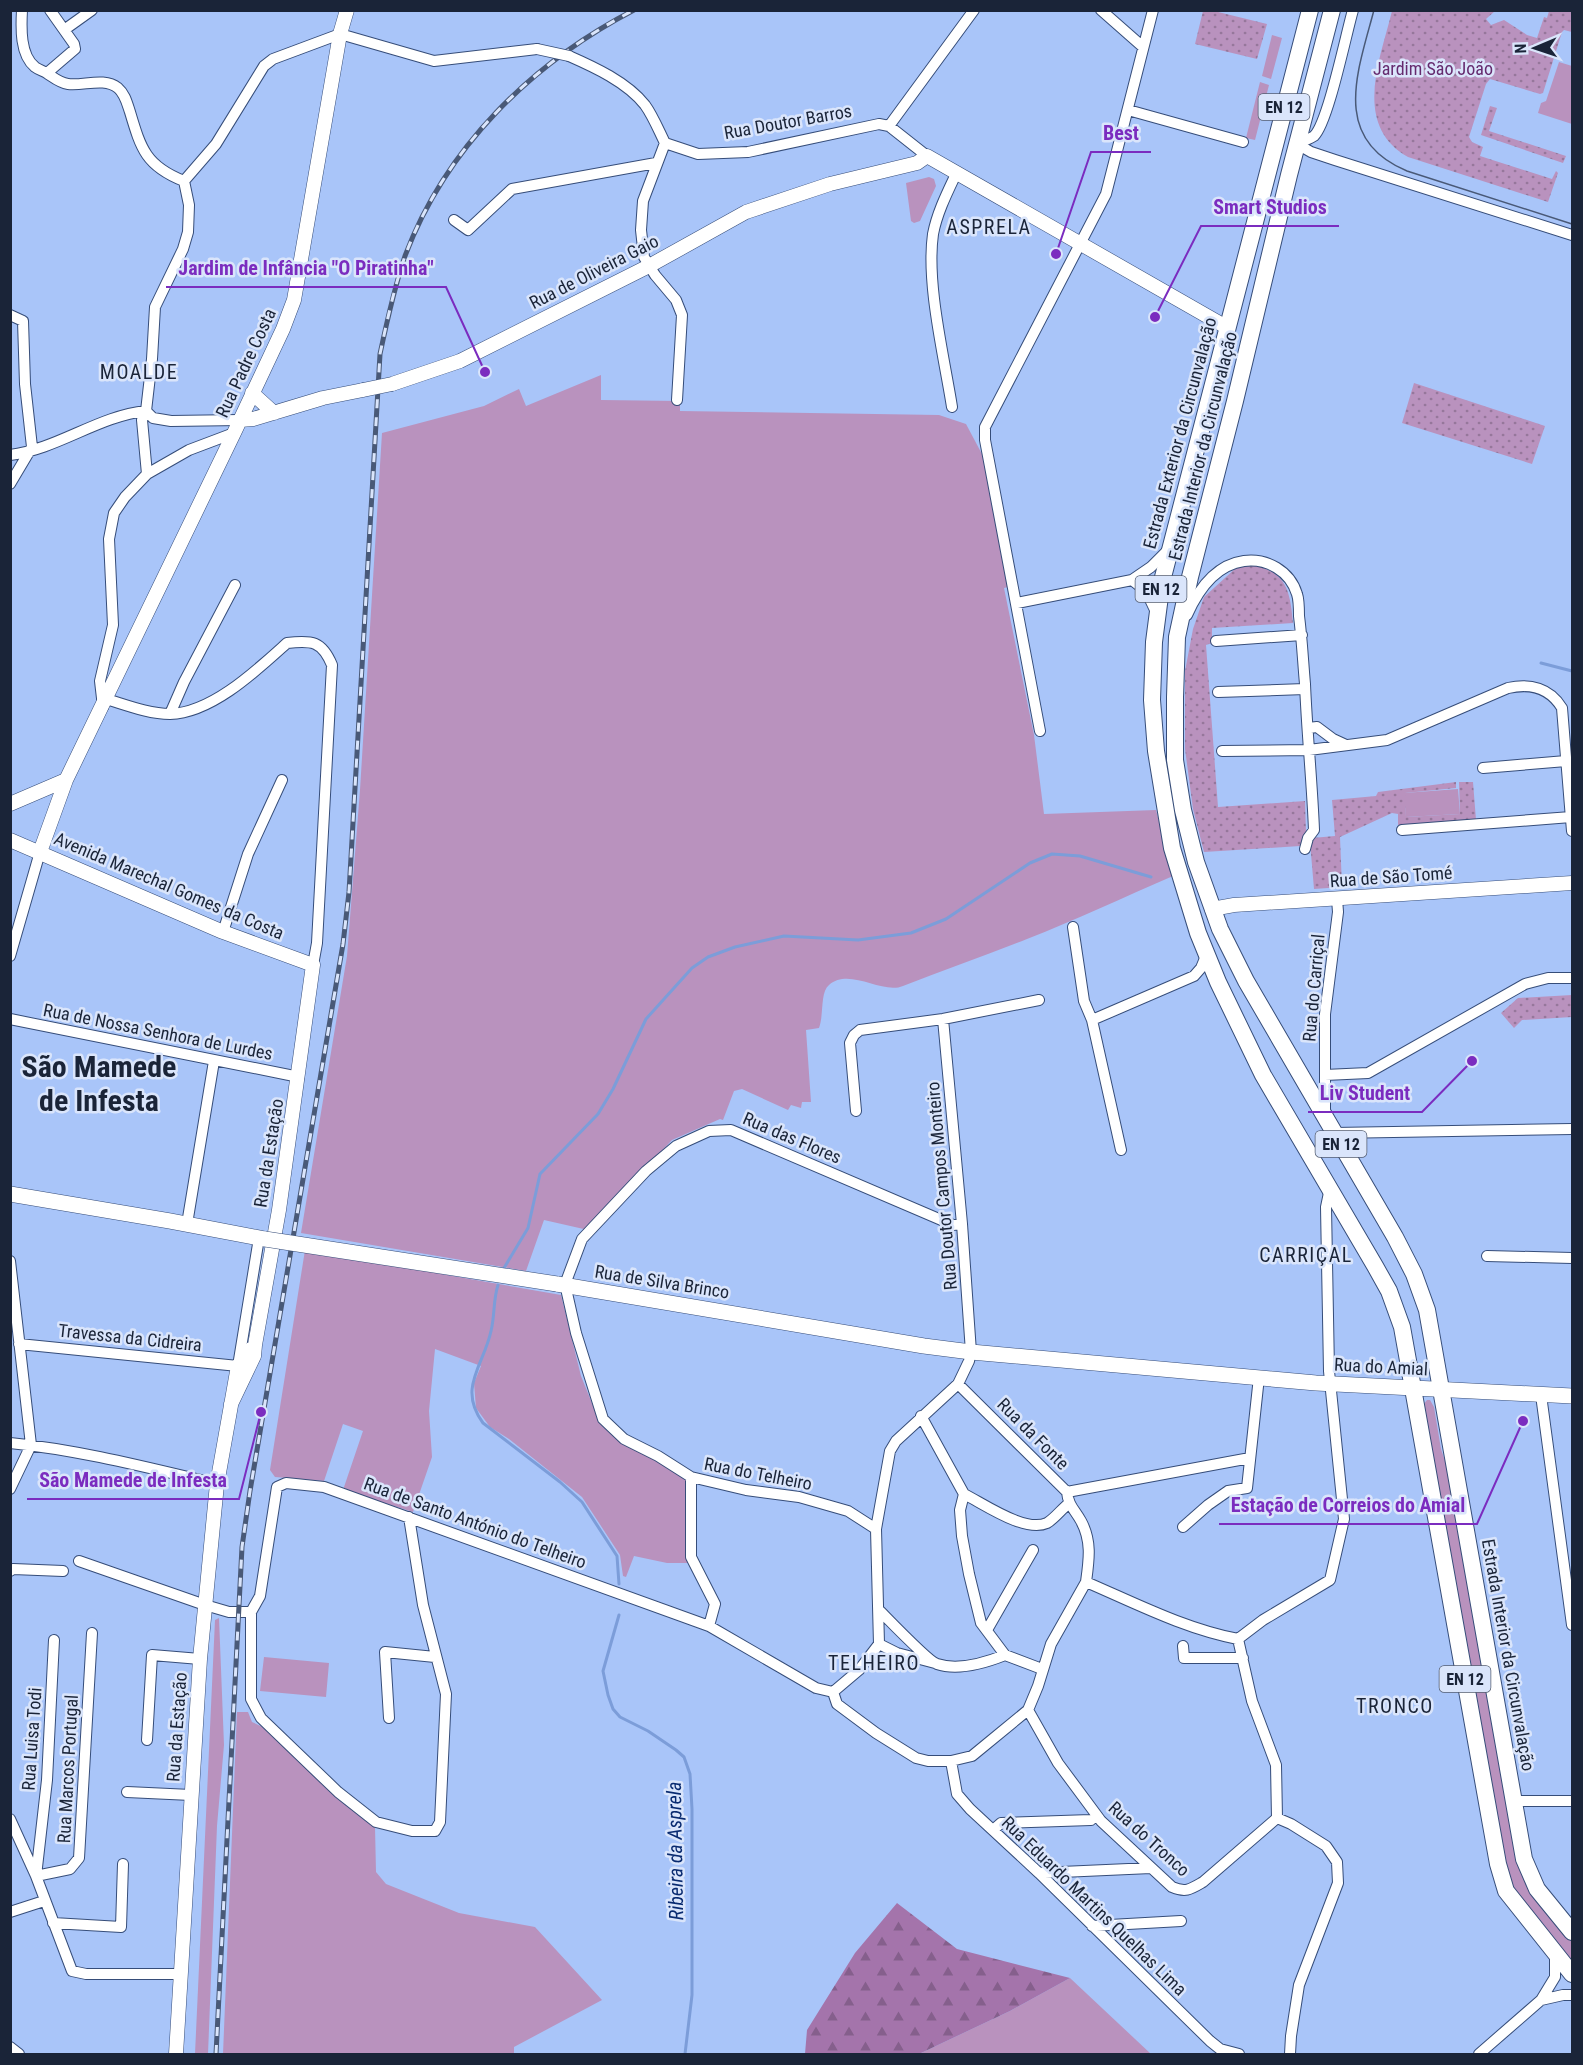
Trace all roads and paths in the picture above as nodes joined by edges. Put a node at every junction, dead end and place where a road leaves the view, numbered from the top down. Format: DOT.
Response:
graph roads {
  1 [pos="22,10"];
  2 [pos="50,10"];
  3 [pos="92,10"];
  4 [pos="347,10"];
  5 [pos="974,10"];
  6 [pos="1101,10"];
  7 [pos="1153,10"];
  8 [pos="1310,10"];
  9 [pos="1332,10"];
  10 [pos="1353,10"];
  11 [pos="64,30"];
  12 [pos="16,33"];
  13 [pos="340,34"];
  14 [pos="1301,46"];
  15 [pos="1143,47"];
  16 [pos="47,74"];
  17 [pos="1128,110"];
  18 [pos="889,126"];
  19 [pos="1243,142"];
  20 [pos="665,143"];
  21 [pos="1297,144"];
  22 [pos="927,156"];
  23 [pos="656,163"];
  24 [pos="956,174"];
  25 [pos="184,182"];
  26 [pos="454,220"];
  27 [pos="1572,235"];
  28 [pos="1080,242"];
  29 [pos="649,266"];
  30 [pos="10,315"];
  31 [pos="1256,316"];
  32 [pos="1227,332"];
  33 [pos="1248,348"];
  34 [pos="252,393"];
  35 [pos="677,400"];
  36 [pos="952,407"];
  37 [pos="146,411"];
  38 [pos="274,413"];
  39 [pos="240,420"];
  40 [pos="234,433"];
  41 [pos="27,453"];
  42 [pos="10,455"];
  43 [pos="147,474"];
  44 [pos="10,484"];
  45 [pos="1168,549"];
  46 [pos="1132,580"];
  47 [pos="235,585"];
  48 [pos="1017,603"];
  49 [pos="1157,617"];
  50 [pos="1302,635"];
  51 [pos="1177,637"];
  52 [pos="1216,641"];
  53 [pos="1305,688"];
  54 [pos="1218,692"];
  55 [pos="105,703"];
  56 [pos="1306,706"];
  57 [pos="170,714"];
  58 [pos="1308,728"];
  59 [pos="1321,729"];
  60 [pos="1040,731"];
  61 [pos="1347,745"];
  62 [pos="1309,750"];
  63 [pos="1222,751"];
  64 [pos="1566,761"];
  65 [pos="1482,768"];
  66 [pos="66,780"];
  67 [pos="282,780"];
  68 [pos="10,804"];
  69 [pos="1571,817"];
  70 [pos="1402,830"];
  71 [pos="1572,831"];
  72 [pos="10,840"];
  73 [pos="1172,848"];
  74 [pos="1305,849"];
  75 [pos="40,852"];
  76 [pos="1572,884"];
  77 [pos="1337,899"];
  78 [pos="1212,909"];
  79 [pos="1073,927"];
  80 [pos="223,932"];
  81 [pos="1198,933"];
  82 [pos="10,956"];
  83 [pos="1206,956"];
  84 [pos="313,965"];
  85 [pos="1194,976"];
  86 [pos="1572,978"];
  87 [pos="1218,981"];
  88 [pos="1039,1000"];
  89 [pos="10,1019"];
  90 [pos="943,1019"];
  91 [pos="1092,1020"];
  92 [pos="214,1061"];
  93 [pos="1325,1075"];
  94 [pos="299,1077"];
  95 [pos="856,1110"];
  96 [pos="1325,1116"];
  97 [pos="1572,1129"];
  98 [pos="1334,1133"];
  99 [pos="1121,1150"];
  100 [pos="1330,1188"];
  101 [pos="10,1194"];
  102 [pos="187,1224"];
  103 [pos="962,1224"];
  104 [pos="262,1238"];
  105 [pos="1487,1256"];
  106 [pos="1572,1258"];
  107 [pos="10,1261"];
  108 [pos="562,1285"];
  109 [pos="20,1344"];
  110 [pos="255,1345"];
  111 [pos="971,1352"];
  112 [pos="238,1366"];
  113 [pos="1187,1370"];
  114 [pos="1259,1377"];
  115 [pos="1330,1383"];
  116 [pos="958,1384"];
  117 [pos="1413,1389"];
  118 [pos="1439,1389"];
  119 [pos="1541,1395"];
  120 [pos="1572,1396"];
  121 [pos="231,1404"];
  122 [pos="921,1416"];
  123 [pos="10,1443"];
  124 [pos="31,1445"];
  125 [pos="1250,1458"];
  126 [pos="691,1478"];
  127 [pos="217,1484"];
  128 [pos="10,1488"];
  129 [pos="964,1494"];
  130 [pos="1067,1498"];
  131 [pos="409,1517"];
  132 [pos="1184,1527"];
  133 [pos="876,1529"];
  134 [pos="1033,1550"];
  135 [pos="79,1561"];
  136 [pos="10,1571"];
  137 [pos="63,1571"];
  138 [pos="1086,1582"];
  139 [pos="205,1605"];
  140 [pos="879,1610"];
  141 [pos="251,1612"];
  142 [pos="1572,1624"];
  143 [pos="709,1626"];
  144 [pos="987,1630"];
  145 [pos="92,1633"];
  146 [pos="1238,1639"];
  147 [pos="54,1641"];
  148 [pos="879,1644"];
  149 [pos="1183,1646"];
  150 [pos="1005,1654"];
  151 [pos="435,1657"];
  152 [pos="1243,1658"];
  153 [pos="200,1659"];
  154 [pos="935,1664"];
  155 [pos="1042,1669"];
  156 [pos="833,1692"];
  157 [pos="1028,1710"];
  158 [pos="389,1718"];
  159 [pos="147,1740"];
  160 [pos="951,1761"];
  161 [pos="127,1792"];
  162 [pos="191,1795"];
  163 [pos="1514,1801"];
  164 [pos="1572,1801"];
  165 [pos="1277,1818"];
  166 [pos="10,1819"];
  167 [pos="1090,1820"];
  168 [pos="993,1830"];
  169 [pos="123,1864"];
  170 [pos="1151,1868"];
  171 [pos="1039,1873"];
  172 [pos="36,1876"];
  173 [pos="44,1901"];
  174 [pos="10,1912"];
  175 [pos="1181,1921"];
  176 [pos="53,1923"];
  177 [pos="1092,1926"];
  178 [pos="1572,1932"];
  179 [pos="1555,1954"];
  180 [pos="180,1974"];
  181 [pos="1572,1974"];
  182 [pos="1572,1995"];
  183 [pos="1541,2001"];
  184 [pos="10,2047"];
  185 [pos="1286,2054"];
  186 [pos="19,2055"];
  187 [pos="176,2055"];
  188 [pos="1239,2055"];
  189 [pos="1479,2055"];
  1 -- 12 [label="street"];
  2 -- 11 [label="street"];
  3 -- 11 [label="street"];
  4 -- 13 [label="street, Rua Padre Costa"];
  5 -- 18 [label="street"];
  6 -- 15 [label="street"];
  7 -- 15 [label="street"];
  8 -- 14 [label="main road, Estrada Exterior da Circunvalação / EN 12"];
  9 -- 21 [label="main road, Estrada Interior da Circunvalação / EN 12"];
  10 -- 21 [label="street"];
  11 -- 16 [label="street"];
  12 -- 16 [label="street"];
  13 -- 20 [label="street, bridge"];
  13 -- 25 [label="street"];
  13 -- 34 [label="street, Rua Padre Costa"];
  14 -- 21 [label="main road"];
  14 -- 32 [label="main road, Estrada Exterior da Circunvalação / EN 12"];
  15 -- 17 [label="street"];
  16 -- 25 [label="street"];
  17 -- 19 [label="street"];
  17 -- 28 [label="street"];
  18 -- 20 [label="street, Rua Doutor Barros"];
  18 -- 22 [label="street"];
  20 -- 23 [label="street"];
  21 -- 27 [label="street"];
  21 -- 31 [label="main road, Estrada Interior da Circunvalação / EN 12"];
  22 -- 24 [label="street"];
  22 -- 29 [label="street, Rua de Oliveira Gaio"];
  23 -- 26 [label="street"];
  23 -- 29 [label="street"];
  24 -- 28 [label="street"];
  24 -- 36 [label="street"];
  25 -- 37 [label="street"];
  28 -- 32 [label="street"];
  28 -- 48 [label="street"];
  29 -- 35 [label="street"];
  29 -- 38 [label="street, Rua de Oliveira Gaio, bridge"];
  30 -- 41 [label="street"];
  31 -- 32 [label="main road"];
  31 -- 33 [label="main road, Estrada Interior da Circunvalação / EN 12"];
  32 -- 33 [label="main road"];
  32 -- 45 [label="main road, Estrada Exterior da Circunvalação / EN 12"];
  33 -- 51 [label="main road, Estrada Interior da Circunvalação / EN 12"];
  34 -- 38 [label="street"];
  34 -- 39 [label="street, Rua Padre Costa"];
  37 -- 39 [label="street, Rua de Oliveira Gaio"];
  37 -- 41 [label="street"];
  37 -- 43 [label="street"];
  38 -- 39 [label="street, Rua de Oliveira Gaio"];
  39 -- 40 [label="street, Rua Padre Costa"];
  40 -- 43 [label="street"];
  40 -- 55 [label="street, Rua Padre Costa"];
  41 -- 42 [label="street"];
  41 -- 44 [label="street"];
  43 -- 55 [label="street"];
  45 -- 46 [label="street"];
  45 -- 49 [label="main road, Estrada Exterior da Circunvalação / EN 12"];
  46 -- 48 [label="street"];
  46 -- 49 [label="street"];
  47 -- 57 [label="street"];
  48 -- 60 [label="street"];
  49 -- 73 [label="main road, Estrada Exterior da Circunvalação / EN 12"];
  50 -- 51 [label="street"];
  50 -- 52 [label="street"];
  50 -- 53 [label="street"];
  51 -- 78 [label="main road, Estrada Interior da Circunvalação / EN 12"];
  53 -- 54 [label="street"];
  53 -- 56 [label="street"];
  55 -- 57 [label="street"];
  55 -- 66 [label="street, Rua Padre Costa"];
  56 -- 58 [label="street"];
  56 -- 59 [label="street"];
  57 -- 84 [label="street"];
  58 -- 59 [label="street"];
  58 -- 62 [label="street"];
  59 -- 61 [label="street"];
  61 -- 62 [label="street"];
  61 -- 64 [label="street"];
  62 -- 63 [label="street"];
  62 -- 74 [label="street"];
  64 -- 65 [label="street"];
  64 -- 69 [label="street"];
  66 -- 68 [label="street"];
  66 -- 75 [label="street, Rua Padre Costa"];
  67 -- 80 [label="street"];
  69 -- 70 [label="street"];
  69 -- 71 [label="street"];
  72 -- 75 [label="street, Avenida Marechal Gomes da Costa"];
  73 -- 78 [label="main road, EN 12"];
  73 -- 81 [label="main road, Estrada Exterior da Circunvalação / EN 12"];
  75 -- 80 [label="street, Avenida Marechal Gomes da Costa"];
  75 -- 82 [label="street"];
  76 -- 77 [label="street, Rua de São Tomé"];
  77 -- 78 [label="street, Rua de São Tomé"];
  77 -- 93 [label="street, Rua do Carriçal"];
  78 -- 81 [label="main road"];
  78 -- 96 [label="main road, Estrada Interior da Circunvalação / EN 12"];
  79 -- 91 [label="street"];
  80 -- 84 [label="street, Avenida Marechal Gomes da Costa"];
  81 -- 83 [label="main road, Estrada Exterior da Circunvalação / EN 12"];
  83 -- 85 [label="street"];
  83 -- 87 [label="main road, Estrada Exterior da Circunvalação / EN 12"];
  84 -- 94 [label="street, Rua da Estação"];
  85 -- 87 [label="street"];
  85 -- 91 [label="street"];
  86 -- 93 [label="street"];
  87 -- 100 [label="main road, Estrada Exterior da Circunvalação / EN 12"];
  88 -- 90 [label="street"];
  89 -- 92 [label="street, Rua de Nossa Senhora de Lurdes"];
  90 -- 95 [label="street"];
  90 -- 103 [label="street, Rua Doutor Campos Monteiro"];
  91 -- 99 [label="street"];
  92 -- 94 [label="street, Rua de Nossa Senhora de Lurdes"];
  92 -- 102 [label="street"];
  93 -- 96 [label="street, Rua do Carriçal"];
  94 -- 110 [label="street, Rua da Estação"];
  96 -- 98 [label="main road, Estrada Interior da Circunvalação / EN 12"];
  97 -- 98 [label="street"];
  98 -- 118 [label="main road, Estrada Interior da Circunvalação / EN 12"];
  100 -- 115 [label="street"];
  100 -- 117 [label="main road, Estrada Exterior da Circunvalação / EN 12"];
  101 -- 102 [label="main road, Rua de Silva Brinco"];
  102 -- 104 [label="main road, Rua de Silva Brinco"];
  103 -- 108 [label="street, Rua das Flores"];
  103 -- 111 [label="street, Rua Doutor Campos Monteiro"];
  104 -- 108 [label="main road, Rua de Silva Brinco, bridge"];
  104 -- 112 [label="street, Rua da Estação"];
  105 -- 106 [label="street"];
  107 -- 109 [label="street"];
  108 -- 111 [label="main road, Rua de Silva Brinco"];
  108 -- 126 [label="street, Rua do Telheiro"];
  109 -- 112 [label="street, Travessa da Cidreira"];
  109 -- 124 [label="street"];
  110 -- 112 [label="street, Rua da Estação"];
  110 -- 121 [label="street, Rua da Estação"];
  111 -- 113 [label="main road, Rua de Silva Brinco"];
  111 -- 116 [label="street"];
  112 -- 121 [label="street, Rua da Estação"];
  113 -- 114 [label="main road, Rua do Amial"];
  114 -- 115 [label="main road, Rua do Amial"];
  114 -- 125 [label="street"];
  115 -- 117 [label="main road, Rua do Amial"];
  115 -- 146 [label="street"];
  116 -- 122 [label="street"];
  116 -- 130 [label="street, Rua da Fonte"];
  117 -- 118 [label="main road, Rua do Amial"];
  117 -- 179 [label="main road, Estrada Exterior da Circunvalação / EN 12"];
  118 -- 119 [label="main road, Rua do Amial"];
  118 -- 163 [label="main road, Estrada Interior da Circunvalação / EN 12"];
  119 -- 120 [label="main road, Rua do Amial"];
  119 -- 142 [label="street"];
  121 -- 127 [label="street, Rua da Estação"];
  122 -- 129 [label="street"];
  122 -- 133 [label="street"];
  123 -- 124 [label="street"];
  124 -- 127 [label="street"];
  124 -- 128 [label="street"];
  125 -- 130 [label="street"];
  125 -- 132 [label="street"];
  126 -- 133 [label="street, Rua do Telheiro"];
  126 -- 143 [label="street"];
  127 -- 139 [label="street, Rua da Estação"];
  129 -- 130 [label="street"];
  129 -- 144 [label="street"];
  130 -- 138 [label="street, Rua da Fonte"];
  131 -- 141 [label="street, Rua de Santo António do Telheiro"];
  131 -- 143 [label="street, Rua de Santo António do Telheiro"];
  131 -- 151 [label="street"];
  133 -- 140 [label="street"];
  134 -- 144 [label="street"];
  135 -- 139 [label="street"];
  136 -- 137 [label="street"];
  138 -- 146 [label="street"];
  138 -- 155 [label="street"];
  139 -- 141 [label="street"];
  139 -- 153 [label="street, Rua da Estação"];
  140 -- 148 [label="street"];
  140 -- 154 [label="street"];
  141 -- 151 [label="street"];
  143 -- 156 [label="street, Rua de Santo António do Telheiro"];
  144 -- 150 [label="street"];
  145 -- 172 [label="street, Rua Marcos Portugal"];
  146 -- 152 [label="street"];
  147 -- 172 [label="street, Rua Luisa Todi"];
  148 -- 154 [label="street"];
  148 -- 156 [label="street"];
  149 -- 152 [label="street"];
  150 -- 154 [label="street"];
  150 -- 155 [label="street"];
  151 -- 158 [label="street"];
  152 -- 165 [label="street"];
  153 -- 159 [label="street"];
  153 -- 162 [label="street, Rua da Estação"];
  155 -- 157 [label="street"];
  156 -- 160 [label="street"];
  157 -- 160 [label="street"];
  157 -- 170 [label="street, Rua do Tronco"];
  160 -- 168 [label="street, Rua Eduardo Martins Quelhas Lima"];
  161 -- 162 [label="street"];
  162 -- 180 [label="street, Rua da Estação"];
  163 -- 164 [label="street"];
  163 -- 178 [label="main road, Estrada Interior da Circunvalação / EN 12"];
  165 -- 170 [label="street, Rua do Tronco"];
  165 -- 185 [label="street"];
  166 -- 172 [label="street"];
  167 -- 168 [label="street"];
  168 -- 171 [label="street, Rua Eduardo Martins Quelhas Lima"];
  169 -- 176 [label="street"];
  170 -- 171 [label="street"];
  171 -- 177 [label="street, Rua Eduardo Martins Quelhas Lima"];
  172 -- 173 [label="street"];
  173 -- 174 [label="street"];
  173 -- 176 [label="street"];
  175 -- 177 [label="street"];
  176 -- 180 [label="street"];
  177 -- 188 [label="street, Rua Eduardo Martins Quelhas Lima"];
  179 -- 181 [label="main road, Estrada Exterior da Circunvalação / EN 12"];
  179 -- 183 [label="street"];
  180 -- 187 [label="street, Rua da Estação"];
  182 -- 183 [label="street"];
  183 -- 189 [label="street"];
  184 -- 186 [label="street"];
}
